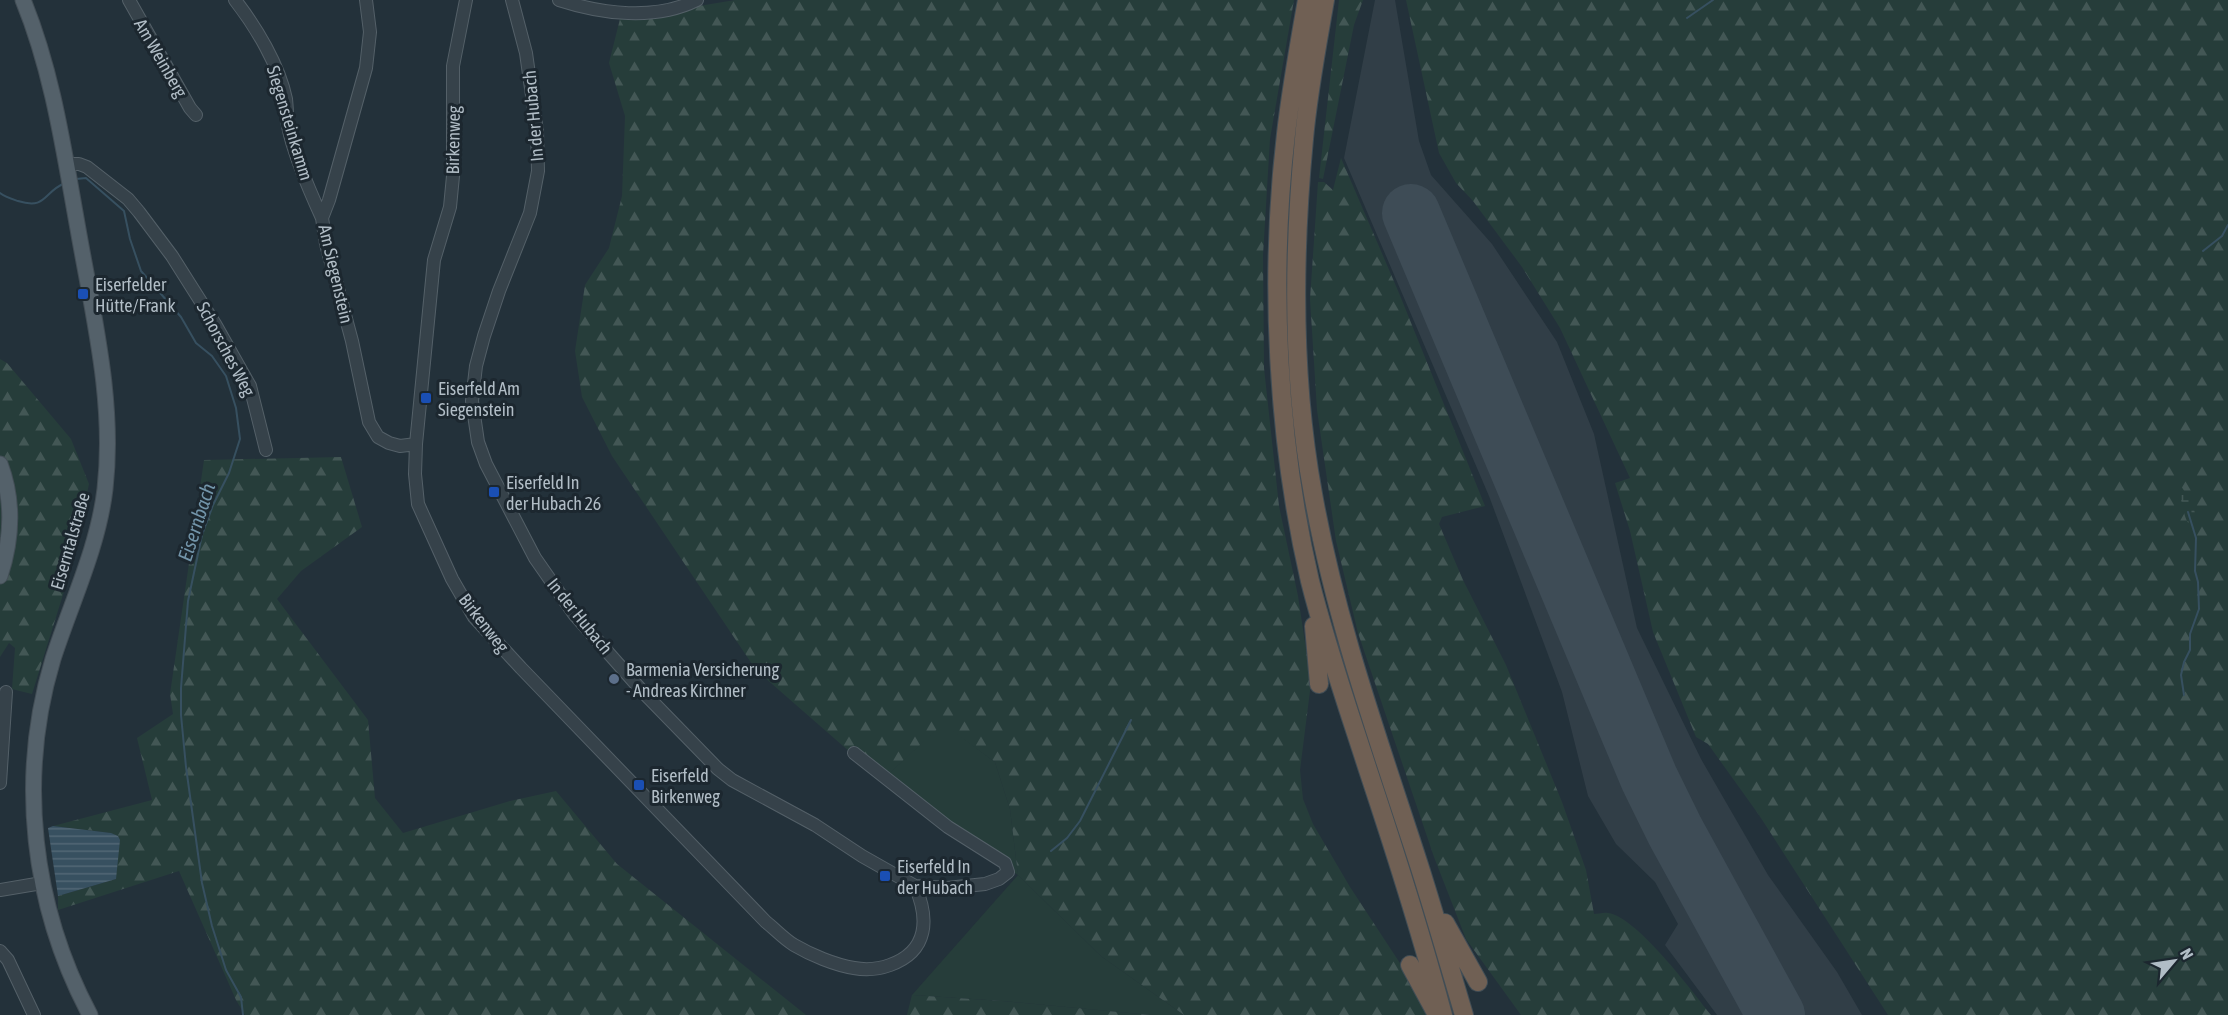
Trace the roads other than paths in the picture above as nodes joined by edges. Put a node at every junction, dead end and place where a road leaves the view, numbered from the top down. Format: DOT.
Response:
graph roads {
  1 [pos="23,0"];
  2 [pos="129,0"];
  3 [pos="235,0"];
  4 [pos="366,0"];
  5 [pos="466,0"];
  6 [pos="512,0"];
  7 [pos="559,0"];
  8 [pos="697,0"];
  9 [pos="1307,0"];
  10 [pos="1325,0"];
  11 [pos="196,115"];
  12 [pos="68,176"];
  13 [pos="322,218"];
  14 [pos="416,444"];
  15 [pos="266,450"];
  16 [pos="0,464"];
  17 [pos="0,576"];
  18 [pos="1310,579"];
  19 [pos="1319,684"];
  20 [pos="6,692"];
  21 [pos="854,753"];
  22 [pos="0,783"];
  23 [pos="1419,865"];
  24 [pos="42,884"];
  25 [pos="915,886"];
  26 [pos="0,890"];
  27 [pos="0,951"];
  28 [pos="1410,965"];
  29 [pos="1478,982"];
  30 [pos="34,1015"];
  31 [pos="90,1015"];
  32 [pos="1437,1015"];
  33 [pos="1443,1015"];
  34 [pos="1464,1015"];
  1 -- 12 [label="main road, Eiserntalstraße"];
  2 -- 11 [label="street, Am Weinberg"];
  3 -- 13 [label="street, Siegensteinkamm"];
  4 -- 13 [label="street, Am Siegenstein"];
  5 -- 14 [label="street, Birkenweg"];
  6 -- 25 [label="street, In der Hubach"];
  7 -- 8 [label="street"];
  9 -- 18 [label="highway"];
  10 -- 23 [label="highway"];
  12 -- 15 [label="street, Schorsches Weg"];
  12 -- 24 [label="main road, Eiserntalstraße"];
  13 -- 14 [label="street, Am Siegenstein"];
  14 -- 25 [label="street, Birkenweg"];
  16 -- 17 [label="main road"];
  18 -- 19 [label="highway"];
  18 -- 33 [label="highway"];
  20 -- 22 [label="street"];
  21 -- 25 [label="street, In der Hubach"];
  23 -- 29 [label="highway"];
  23 -- 34 [label="highway"];
  24 -- 26 [label="street"];
  24 -- 31 [label="main road, Eiserntalstraße"];
  27 -- 30 [label="street"];
  28 -- 32 [label="highway"];
}
